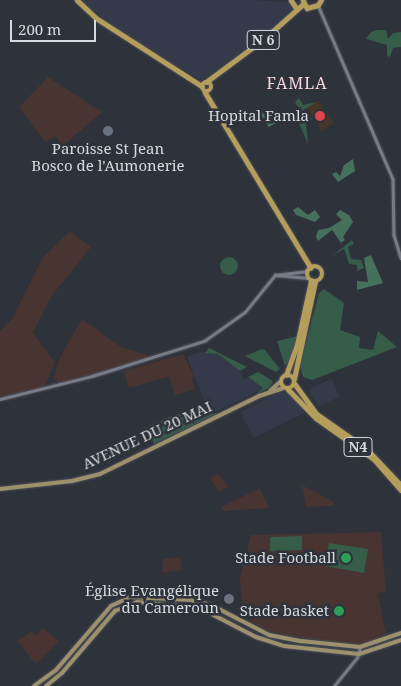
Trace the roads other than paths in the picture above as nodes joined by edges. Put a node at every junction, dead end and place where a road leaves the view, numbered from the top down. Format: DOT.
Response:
graph roads {
  1 [pos="77,0"];
  2 [pos="291,0"];
  3 [pos="321,0"];
  4 [pos="302,2"];
  5 [pos="318,5"];
  6 [pos="297,9"];
  7 [pos="221,73"];
  8 [pos="204,84"];
  9 [pos="212,89"];
  10 [pos="204,92"];
  11 [pos="213,104"];
  12 [pos="401,258"];
  13 [pos="311,269"];
  14 [pos="274,275"];
  15 [pos="311,280"];
  16 [pos="286,375"];
  17 [pos="294,379"];
  18 [pos="280,382"];
  19 [pos="294,384"];
  20 [pos="286,388"];
  21 [pos="270,391"];
  22 [pos="0,399"];
  23 [pos="311,411"];
  24 [pos="401,485"];
  25 [pos="0,489"];
  26 [pos="401,490"];
  27 [pos="401,633"];
  28 [pos="401,640"];
  29 [pos="360,647"];
  30 [pos="359,654"];
  31 [pos="34,686"];
  32 [pos="46,686"];
  33 [pos="334,686"];
  1 -- 8 [label="highway"];
  2 -- 6 [label="highway"];
  3 -- 5 [label="highway"];
  4 -- 5 [label="highway"];
  4 -- 6 [label="highway, N 6"];
  5 -- 12 [label="street"];
  6 -- 7 [label="highway, N 6"];
  7 -- 8 [label="highway, N 6"];
  7 -- 9 [label="highway, N 6"];
  8 -- 9 [label="highway"];
  8 -- 10 [label="highway"];
  9 -- 10 [label="highway"];
  9 -- 11 [label="highway"];
  10 -- 11 [label="highway"];
  11 -- 13 [label="highway"];
  13 -- 14 [label="street"];
  13 -- 15 [label="highway"];
  13 -- 15 [label="highway"];
  14 -- 15 [label="street"];
  14 -- 22 [label="street"];
  15 -- 16 [label="highway"];
  15 -- 17 [label="highway"];
  16 -- 17 [label="highway"];
  16 -- 18 [label="highway"];
  17 -- 19 [label="highway"];
  18 -- 20 [label="highway"];
  18 -- 21 [label="main road, AVENUE DU 20 MAI"];
  19 -- 20 [label="highway"];
  19 -- 23 [label="highway"];
  20 -- 21 [label="main road, AVENUE DU 20 MAI"];
  20 -- 23 [label="highway"];
  21 -- 25 [label="main road, AVENUE DU 20 MAI"];
  23 -- 24 [label="highway, N4"];
  23 -- 26 [label="highway, N4"];
  27 -- 29 [label="main road"];
  28 -- 30 [label="main road"];
  29 -- 30 [label="street"];
  29 -- 31 [label="main road"];
  30 -- 32 [label="main road"];
  30 -- 33 [label="street"];
}
